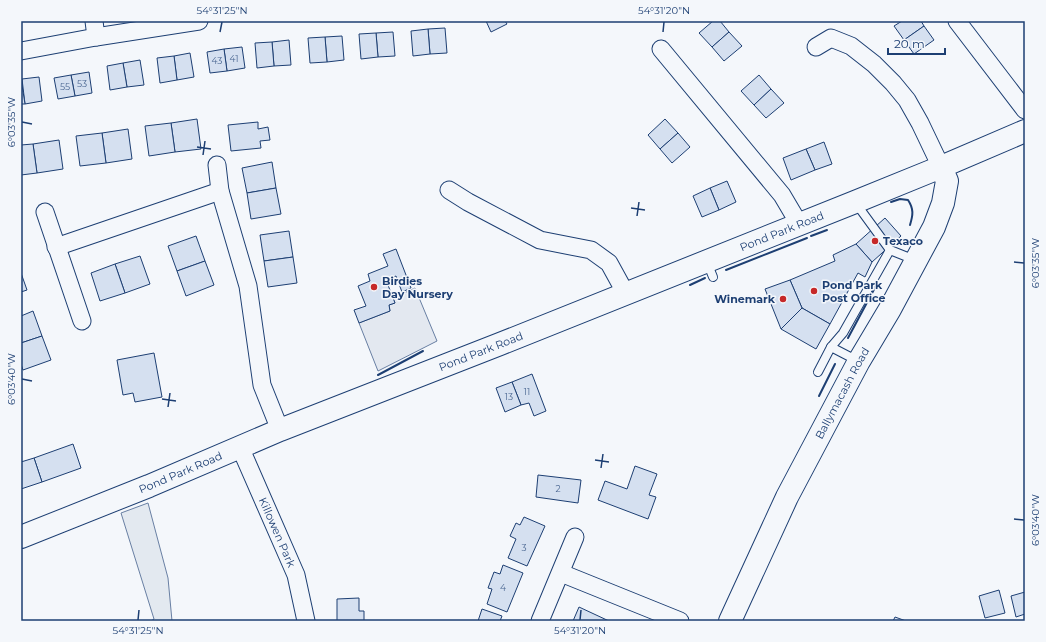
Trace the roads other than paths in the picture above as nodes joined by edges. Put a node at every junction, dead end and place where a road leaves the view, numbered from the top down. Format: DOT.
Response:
graph roads {
  1 [pos="199,21"];
  2 [pos="957,21"];
  3 [pos="95,29"];
  4 [pos="816,47"];
  5 [pos="661,49"];
  6 [pos="21,51"];
  7 [pos="1025,110"];
  8 [pos="1025,131"];
  9 [pos="217,165"];
  10 [pos="941,167"];
  11 [pos="220,190"];
  12 [pos="450,190"];
  13 [pos="855,202"];
  14 [pos="45,212"];
  15 [pos="800,224"];
  16 [pos="56,247"];
  17 [pos="890,250"];
  18 [pos="916,261"];
  19 [pos="626,294"];
  20 [pos="82,320"];
  21 [pos="830,347"];
  22 [pos="858,361"];
  23 [pos="818,372"];
  24 [pos="280,430"];
  25 [pos="240,447"];
  26 [pos="21,537"];
  27 [pos="575,537"];
  28 [pos="560,573"];
  29 [pos="306,621"];
  30 [pos="540,621"];
  31 [pos="680,621"];
  32 [pos="730,621"];
  1 -- 3 [label="street"];
  2 -- 7 [label="street"];
  3 -- 6 [label="street"];
  4 -- 10 [label="street"];
  5 -- 15 [label="street"];
  8 -- 10 [label="main road, Pond Park Road"];
  9 -- 11 [label="street"];
  10 -- 13 [label="main road, Pond Park Road"];
  10 -- 18 [label="main road, Ballymacash Road"];
  11 -- 16 [label="street"];
  11 -- 24 [label="street"];
  12 -- 19 [label="street"];
  13 -- 15 [label="main road, Pond Park Road"];
  13 -- 17 [label="lane"];
  14 -- 16 [label="street"];
  15 -- 19 [label="main road, Pond Park Road"];
  16 -- 20 [label="street"];
  17 -- 18 [label="lane"];
  17 -- 21 [label="lane"];
  18 -- 22 [label="main road, Ballymacash Road"];
  19 -- 24 [label="main road, Pond Park Road"];
  21 -- 22 [label="lane"];
  21 -- 23 [label="lane"];
  22 -- 32 [label="main road, Ballymacash Road"];
  24 -- 25 [label="main road, Pond Park Road"];
  25 -- 26 [label="main road, Pond Park Road"];
  25 -- 29 [label="street, Killowen Park"];
  27 -- 28 [label="street"];
  28 -- 30 [label="street"];
  28 -- 31 [label="street"];
}
